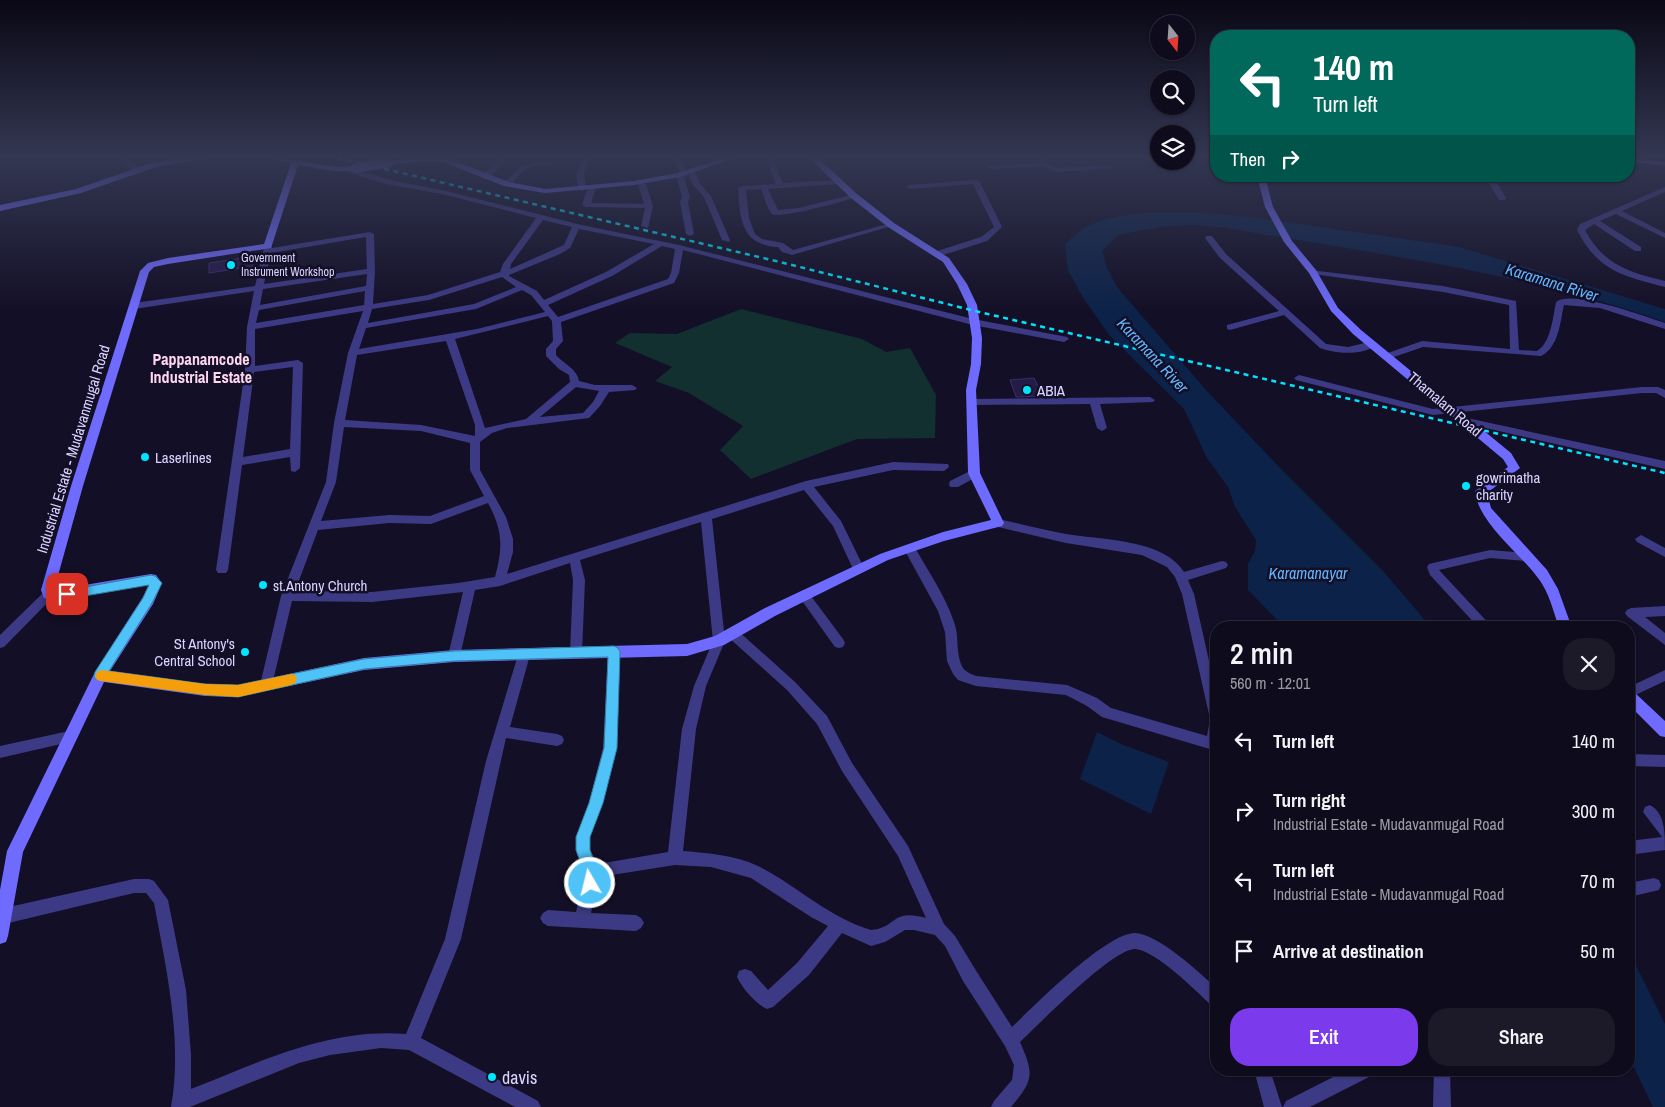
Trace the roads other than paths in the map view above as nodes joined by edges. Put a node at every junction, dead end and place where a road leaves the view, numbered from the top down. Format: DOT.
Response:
graph roads {
  1 [pos="280,210"];
  2 [pos="512,210"];
  3 [pos="647,210"];
  4 [pos="685,210"];
  5 [pos="713,210"];
  6 [pos="744,210"];
  7 [pos="774,210"];
  8 [pos="800,210"];
  9 [pos="871,210"];
  10 [pos="990,210"];
  11 [pos="1270,210"];
  12 [pos="1619,210"];
  13 [pos="1616,211"];
  14 [pos="541,217"];
  15 [pos="1594,221"];
  16 [pos="891,225"];
  17 [pos="576,226"];
  18 [pos="645,226"];
  19 [pos="690,234"];
  20 [pos="1665,236"];
  21 [pos="1209,238"];
  22 [pos="726,240"];
  23 [pos="660,244"];
  24 [pos="679,247"];
  25 [pos="267,249"];
  26 [pos="1638,249"];
  27 [pos="937,254"];
  28 [pos="371,271"];
  29 [pos="1313,272"];
  30 [pos="504,274"];
  31 [pos="1665,284"];
  32 [pos="260,286"];
  33 [pos="522,287"];
  34 [pos="370,288"];
  35 [pos="544,304"];
  36 [pos="134,306"];
  37 [pos="255,308"];
  38 [pos="368,308"];
  39 [pos="1286,312"];
  40 [pos="550,313"];
  41 [pos="556,321"];
  42 [pos="973,322"];
  43 [pos="363,326"];
  44 [pos="1665,326"];
  45 [pos="1230,327"];
  46 [pos="251,328"];
  47 [pos="450,338"];
  48 [pos="1064,339"];
  49 [pos="1373,344"];
  50 [pos="1515,352"];
  51 [pos="353,353"];
  52 [pos="1388,356"];
  53 [pos="250,370"];
  54 [pos="1299,378"];
  55 [pos="575,383"];
  56 [pos="606,388"];
  57 [pos="632,388"];
  58 [pos="1665,395"];
  59 [pos="1150,400"];
  60 [pos="1094,401"];
  61 [pos="972,402"];
  62 [pos="1450,411"];
  63 [pos="528,422"];
  64 [pos="1467,422"];
  65 [pos="339,423"];
  66 [pos="1102,428"];
  67 [pos="478,439"];
  68 [pos="296,452"];
  69 [pos="237,462"];
  70 [pos="1665,465"];
  71 [pos="944,466"];
  72 [pos="295,468"];
  73 [pos="974,473"];
  74 [pos="954,484"];
  75 [pos="806,485"];
  76 [pos="491,498"];
  77 [pos="706,517"];
  78 [pos="998,524"];
  79 [pos="315,526"];
  80 [pos="1641,539"];
  81 [pos="910,549"];
  82 [pos="1665,553"];
  83 [pos="574,557"];
  84 [pos="1527,557"];
  85 [pos="1222,565"];
  86 [pos="858,568"];
  87 [pos="222,570"];
  88 [pos="1181,578"];
  89 [pos="500,581"];
  90 [pos="470,586"];
  91 [pos="49,594"];
  92 [pos="804,595"];
  93 [pos="287,596"];
  94 [pos="1665,611"];
  95 [pos="1480,621"];
  96 [pos="1563,621"];
  97 [pos="732,633"];
  98 [pos="1665,640"];
  99 [pos="719,641"];
  100 [pos="0,643"];
  101 [pos="839,643"];
  102 [pos="614,652"];
  103 [pos="576,653"];
  104 [pos="524,655"];
  105 [pos="454,656"];
  106 [pos="1665,675"];
  107 [pos="100,676"];
  108 [pos="266,685"];
  109 [pos="1635,691"];
  110 [pos="1210,692"];
  111 [pos="1635,700"];
  112 [pos="502,731"];
  113 [pos="1665,731"];
  114 [pos="69,738"];
  115 [pos="557,740"];
  116 [pos="1210,744"];
  117 [pos="0,752"];
  118 [pos="1635,759"];
  119 [pos="1665,762"];
  120 [pos="1650,812"];
  121 [pos="1665,831"];
  122 [pos="1665,843"];
  123 [pos="1635,847"];
  124 [pos="674,858"];
  125 [pos="593,869"];
  126 [pos="1654,885"];
  127 [pos="1635,889"];
  128 [pos="2,917"];
  129 [pos="548,918"];
  130 [pos="582,920"];
  131 [pos="636,923"];
  132 [pos="840,924"];
  133 [pos="939,929"];
  134 [pos="0,936"];
  135 [pos="744,977"];
  136 [pos="1210,993"];
  137 [pos="1011,1040"];
  138 [pos="411,1042"];
  139 [pos="1264,1076"];
  140 [pos="1353,1076"];
  141 [pos="1442,1076"];
  142 [pos="180,1104"];
  143 [pos="532,1107"];
  144 [pos="1000,1107"];
  145 [pos="1273,1107"];
  146 [pos="1292,1107"];
  147 [pos="1442,1107"];
  1 -- 25 [label="street"];
  2 -- 14 [label="street"];
  3 -- 18 [label="street"];
  4 -- 19 [label="street"];
  5 -- 22 [label="street"];
  6 -- 16 [label="street"];
  7 -- 8 [label="street"];
  9 -- 16 [label="street"];
  10 -- 27 [label="street"];
  11 -- 29 [label="street, Thamalam Road"];
  12 -- 13 [label="street"];
  13 -- 15 [label="street"];
  13 -- 20 [label="street"];
  14 -- 17 [label="street"];
  14 -- 30 [label="street"];
  15 -- 26 [label="street"];
  15 -- 31 [label="street"];
  16 -- 27 [label="street"];
  17 -- 23 [label="street"];
  17 -- 30 [label="street"];
  21 -- 39 [label="street"];
  23 -- 24 [label="street"];
  23 -- 35 [label="street"];
  24 -- 41 [label="street"];
  24 -- 42 [label="street"];
  25 -- 28 [label="street"];
  25 -- 32 [label="street"];
  25 -- 36 [label="street, Industrial Estate - Mudavanmugal Road"];
  27 -- 42 [label="street"];
  28 -- 32 [label="street"];
  28 -- 34 [label="street"];
  29 -- 49 [label="street, Thamalam Road"];
  29 -- 50 [label="street"];
  30 -- 33 [label="street"];
  30 -- 38 [label="street"];
  32 -- 36 [label="street"];
  32 -- 37 [label="street"];
  33 -- 35 [label="street"];
  33 -- 43 [label="street"];
  34 -- 37 [label="street"];
  34 -- 38 [label="street"];
  35 -- 40 [label="street"];
  36 -- 91 [label="street, Industrial Estate - Mudavanmugal Road"];
  37 -- 46 [label="street"];
  38 -- 43 [label="street"];
  38 -- 46 [label="street"];
  39 -- 45 [label="street"];
  39 -- 49 [label="street"];
  40 -- 41 [label="street"];
  40 -- 47 [label="street"];
  41 -- 55 [label="street"];
  42 -- 48 [label="street"];
  42 -- 61 [label="street"];
  43 -- 51 [label="street"];
  44 -- 50 [label="street"];
  46 -- 53 [label="street"];
  47 -- 51 [label="street"];
  47 -- 67 [label="street"];
  49 -- 52 [label="street, Thamalam Road"];
  50 -- 52 [label="street"];
  51 -- 65 [label="street"];
  52 -- 62 [label="street, Thamalam Road"];
  53 -- 68 [label="street"];
  53 -- 69 [label="street"];
  54 -- 62 [label="street"];
  55 -- 56 [label="street"];
  55 -- 63 [label="street"];
  56 -- 57 [label="street"];
  56 -- 63 [label="street"];
  58 -- 62 [label="street"];
  59 -- 60 [label="street"];
  60 -- 61 [label="street"];
  60 -- 66 [label="street"];
  61 -- 73 [label="street"];
  62 -- 64 [label="street, Thamalam Road"];
  63 -- 67 [label="street"];
  64 -- 70 [label="street"];
  64 -- 84 [label="street, Thamalam Road"];
  65 -- 67 [label="street"];
  65 -- 79 [label="street"];
  67 -- 76 [label="street"];
  68 -- 69 [label="street"];
  68 -- 72 [label="street"];
  69 -- 87 [label="street"];
  71 -- 75 [label="street"];
  73 -- 74 [label="street"];
  73 -- 78 [label="street"];
  75 -- 77 [label="street"];
  75 -- 86 [label="street"];
  76 -- 79 [label="street"];
  76 -- 89 [label="street"];
  77 -- 83 [label="street"];
  77 -- 99 [label="street"];
  78 -- 81 [label="street"];
  78 -- 88 [label="street"];
  79 -- 93 [label="street"];
  80 -- 82 [label="street"];
  81 -- 86 [label="street"];
  81 -- 116 [label="street"];
  83 -- 89 [label="street"];
  83 -- 103 [label="street"];
  84 -- 95 [label="street"];
  84 -- 96 [label="street, Thamalam Road"];
  85 -- 88 [label="street"];
  86 -- 92 [label="street"];
  88 -- 110 [label="street"];
  89 -- 90 [label="street"];
  90 -- 93 [label="street"];
  90 -- 105 [label="street"];
  91 -- 100 [label="street"];
  91 -- 107 [label="street"];
  92 -- 97 [label="street"];
  92 -- 101 [label="street"];
  93 -- 108 [label="street"];
  94 -- 98 [label="street"];
  97 -- 99 [label="street"];
  97 -- 133 [label="street"];
  99 -- 102 [label="street"];
  99 -- 124 [label="street"];
  102 -- 103 [label="street"];
  102 -- 125 [label="street"];
  103 -- 104 [label="street"];
  104 -- 105 [label="street"];
  104 -- 112 [label="street"];
  105 -- 108 [label="street"];
  106 -- 109 [label="street"];
  107 -- 108 [label="street"];
  107 -- 114 [label="street"];
  111 -- 113 [label="street"];
  112 -- 115 [label="street"];
  112 -- 138 [label="street"];
  114 -- 117 [label="street"];
  114 -- 128 [label="street"];
  118 -- 119 [label="street"];
  120 -- 121 [label="street"];
  122 -- 123 [label="street"];
  124 -- 125 [label="street"];
  124 -- 132 [label="street"];
  125 -- 130 [label="street"];
  126 -- 127 [label="street"];
  128 -- 134 [label="street"];
  128 -- 142 [label="street"];
  129 -- 130 [label="street"];
  130 -- 131 [label="street"];
  132 -- 133 [label="street"];
  132 -- 135 [label="street"];
  133 -- 137 [label="street"];
  136 -- 137 [label="street"];
  137 -- 144 [label="street"];
  138 -- 142 [label="street"];
  138 -- 143 [label="street"];
  139 -- 145 [label="street"];
  140 -- 146 [label="street"];
  141 -- 147 [label="street"];
}
